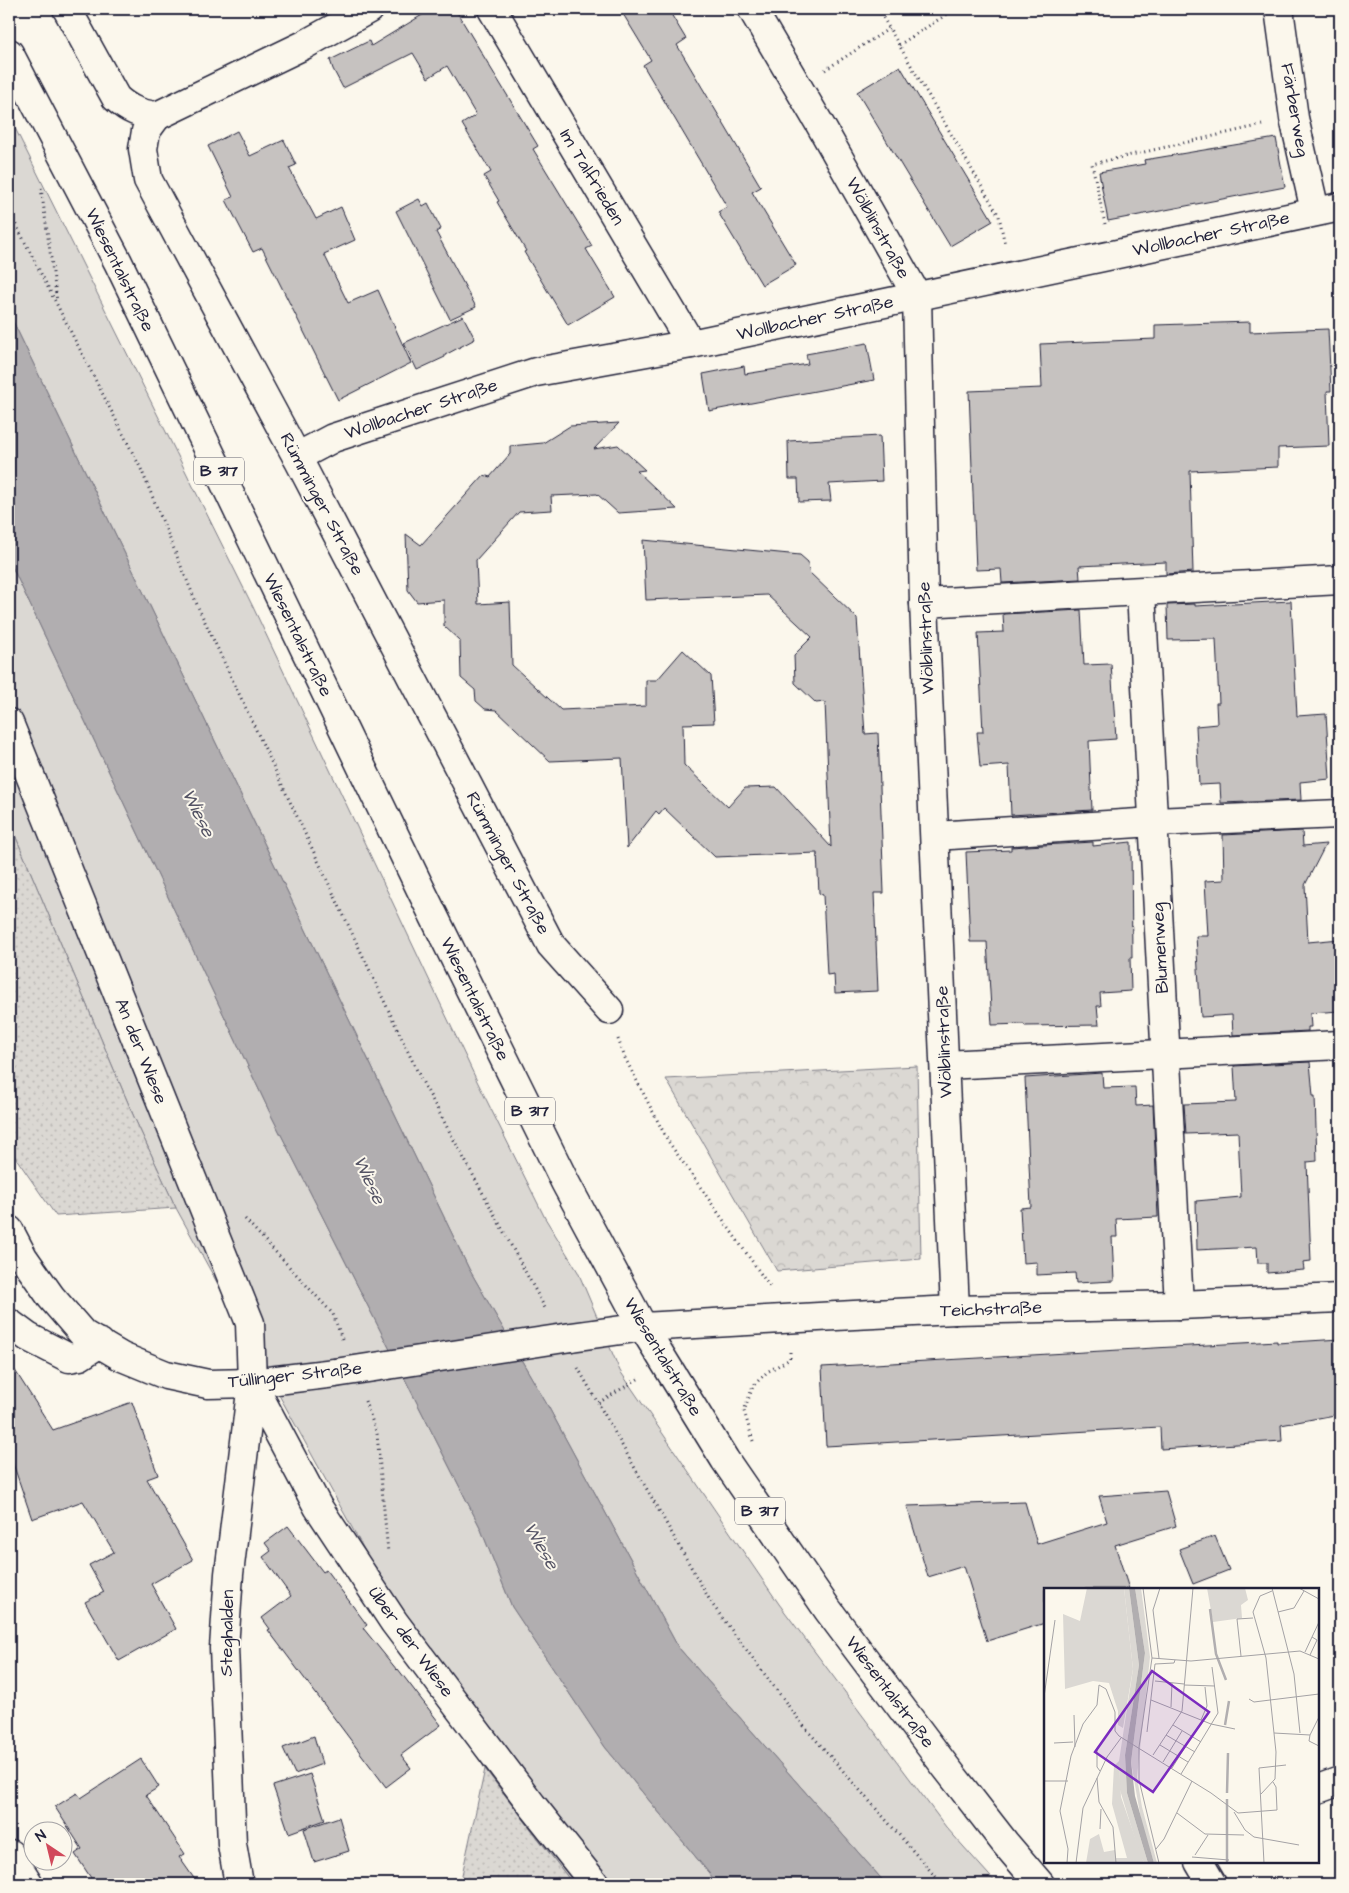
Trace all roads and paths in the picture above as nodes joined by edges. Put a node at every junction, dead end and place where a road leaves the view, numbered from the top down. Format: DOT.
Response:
graph roads {
  1 [pos="67,9"];
  2 [pos="369,9"];
  3 [pos="492,9"];
  4 [pos="752,9"];
  5 [pos="878,9"];
  6 [pos="955,9"];
  7 [pos="1279,9"];
  8 [pos="890,28"];
  9 [pos="899,45"];
  10 [pos="9,53"];
  11 [pos="798,87"];
  12 [pos="157,116"];
  13 [pos="1294,118"];
  14 [pos="41,187"];
  15 [pos="1328,209"];
  16 [pos="9,211"];
  17 [pos="1112,256"];
  18 [pos="1010,277"];
  19 [pos="917,296"];
  20 [pos="58,304"];
  21 [pos="691,344"];
  22 [pos="298,457"];
  23 [pos="1340,580"];
  24 [pos="1141,592"];
  25 [pos="924,603"];
  26 [pos="9,723"];
  27 [pos="1340,814"];
  28 [pos="1154,822"];
  29 [pos="935,836"];
  30 [pos="609,1010"];
  31 [pos="1340,1045"];
  32 [pos="1166,1055"];
  33 [pos="945,1065"];
  34 [pos="9,1230"];
  35 [pos="1340,1298"];
  36 [pos="1179,1305"];
  37 [pos="955,1310"];
  38 [pos="550,1316"];
  39 [pos="791,1318"];
  40 [pos="9,1323"];
  41 [pos="642,1327"];
  42 [pos="100,1344"];
  43 [pos="573,1348"];
  44 [pos="664,1363"];
  45 [pos="252,1382"];
  46 [pos="598,1403"];
  47 [pos="1340,1781"];
  48 [pos="1319,1789"];
  49 [pos="10,1854"];
  50 [pos="1201,1863"];
  51 [pos="29,1884"];
  52 [pos="239,1884"];
  53 [pos="595,1884"];
  54 [pos="942,1884"];
  55 [pos="1040,1884"];
  56 [pos="1212,1884"];
  1 -- 12 [label="street"];
  2 -- 12 [label="street"];
  3 -- 21 [label="street, Im Talfrieden"];
  4 -- 11 [label="street, Wölblinstraße"];
  5 -- 8 [label="path"];
  6 -- 9 [label="path"];
  7 -- 13 [label="street, Färberweg"];
  8 -- 9 [label="path"];
  8 -- 11 [label="path"];
  9 -- 18 [label="path"];
  10 -- 41 [label="street, Wiesentalstraße / B 317"];
  11 -- 19 [label="street, Wölblinstraße"];
  12 -- 22 [label="street, Rümminger Straße"];
  13 -- 15 [label="street, Färberweg"];
  13 -- 17 [label="path"];
  14 -- 20 [label="path"];
  15 -- 17 [label="street, Wollbacher Straße"];
  16 -- 20 [label="path"];
  17 -- 18 [label="street, Wollbacher Straße"];
  18 -- 19 [label="street, Wollbacher Straße"];
  19 -- 21 [label="street, Wollbacher Straße"];
  19 -- 25 [label="street, Wölblinstraße"];
  20 -- 38 [label="path"];
  21 -- 22 [label="street, Wollbacher Straße"];
  22 -- 30 [label="street, Rümminger Straße"];
  23 -- 24 [label="street"];
  24 -- 25 [label="street"];
  24 -- 28 [label="street, Blumenweg"];
  25 -- 29 [label="street, Wölblinstraße"];
  26 -- 45 [label="street, An der Wiese"];
  27 -- 28 [label="street"];
  28 -- 29 [label="street"];
  28 -- 32 [label="street, Blumenweg"];
  29 -- 33 [label="street, Wölblinstraße"];
  30 -- 39 [label="path"];
  31 -- 32 [label="street"];
  32 -- 33 [label="street"];
  32 -- 36 [label="street, Blumenweg"];
  33 -- 37 [label="street, Wölblinstraße"];
  34 -- 42 [label="street, Tüllinger Straße"];
  35 -- 36 [label="street, Teichstraße"];
  36 -- 37 [label="street, Teichstraße"];
  37 -- 39 [label="street, Teichstraße"];
  39 -- 41 [label="street, Teichstraße"];
  40 -- 42 [label="street"];
  41 -- 43 [label="street, Tüllinger Straße"];
  41 -- 44 [label="street, Wiesentalstraße / B 317"];
  42 -- 45 [label="street, Tüllinger Straße"];
  43 -- 45 [label="street, Tüllinger Straße, bridge"];
  43 -- 46 [label="path"];
  44 -- 46 [label="path"];
  44 -- 55 [label="street, Wiesentalstraße / B 317"];
  45 -- 52 [label="street, Steghalden"];
  45 -- 53 [label="street, Über der Wiese"];
  46 -- 54 [label="path"];
  47 -- 48 [label="street"];
  49 -- 51 [label="street"];
  50 -- 56 [label="street"];
}
